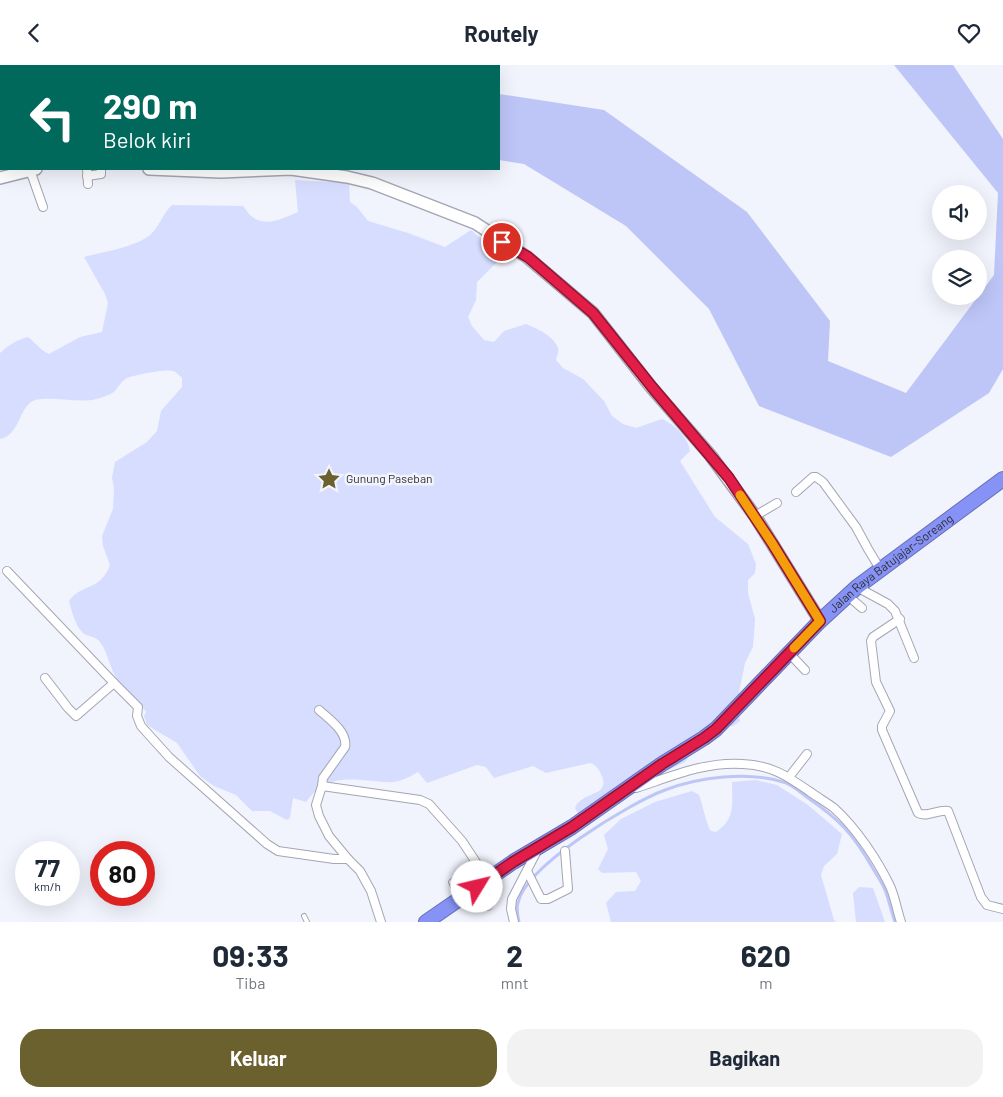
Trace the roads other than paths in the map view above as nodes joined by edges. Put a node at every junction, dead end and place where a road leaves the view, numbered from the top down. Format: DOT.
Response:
graph roads {
  1 [pos="33,170"];
  2 [pos="101,170"];
  3 [pos="173,170"];
  4 [pos="268,170"];
  5 [pos="298,170"];
  6 [pos="87,176"];
  7 [pos="0,178"];
  8 [pos="43,207"];
  9 [pos="1003,479"];
  10 [pos="796,492"];
  11 [pos="778,503"];
  12 [pos="755,517"];
  13 [pos="880,569"];
  14 [pos="7,571"];
  15 [pos="852,591"];
  16 [pos="862,608"];
  17 [pos="900,619"];
  18 [pos="820,621"];
  19 [pos="789,653"];
  20 [pos="914,658"];
  21 [pos="804,670"];
  22 [pos="45,678"];
  23 [pos="114,683"];
  24 [pos="319,710"];
  25 [pos="807,755"];
  26 [pos="789,777"];
  27 [pos="322,786"];
  28 [pos="625,791"];
  29 [pos="539,847"];
  30 [pos="565,851"];
  31 [pos="348,859"];
  32 [pos="528,873"];
  33 [pos="482,883"];
  34 [pos="460,899"];
  35 [pos="488,907"];
  36 [pos="1003,909"];
  37 [pos="304,916"];
  38 [pos="307,922"];
  39 [pos="381,922"];
  40 [pos="426,922"];
  41 [pos="514,922"];
  42 [pos="901,922"];
  1 -- 7 [label="street"];
  1 -- 8 [label="street"];
  2 -- 6 [label="street"];
  3 -- 4 [label="street"];
  5 -- 12 [label="street"];
  9 -- 13 [label="highway, Jalan Raya Batujajar-Soreang"];
  10 -- 13 [label="street"];
  11 -- 12 [label="street"];
  12 -- 18 [label="street"];
  13 -- 15 [label="highway, Jalan Raya Batujajar-Soreang"];
  14 -- 23 [label="street"];
  15 -- 16 [label="street"];
  15 -- 17 [label="street"];
  15 -- 18 [label="highway, Jalan Raya Batujajar-Soreang"];
  17 -- 20 [label="street"];
  17 -- 36 [label="street"];
  18 -- 19 [label="highway, Jalan Raya Batujajar-Soreang"];
  19 -- 21 [label="street"];
  19 -- 28 [label="highway, Jalan Raya Batujajar-Soreang"];
  22 -- 23 [label="street"];
  23 -- 31 [label="street"];
  24 -- 27 [label="street"];
  25 -- 26 [label="street"];
  26 -- 28 [label="street"];
  26 -- 42 [label="street"];
  27 -- 31 [label="street"];
  27 -- 33 [label="street"];
  28 -- 29 [label="highway, Jalan Raya Batujajar-Soreang"];
  29 -- 32 [label="street"];
  29 -- 33 [label="highway, Jalan Raya Batujajar-Soreang"];
  30 -- 32 [label="street"];
  31 -- 39 [label="street"];
  32 -- 41 [label="street"];
  33 -- 34 [label="highway, Jalan Raya Batujajar-Soreang"];
  33 -- 34 [label="lane"];
  33 -- 35 [label="street"];
  34 -- 40 [label="highway, Jalan Raya Batujajar-Soreang"];
  37 -- 38 [label="lane"];
}
